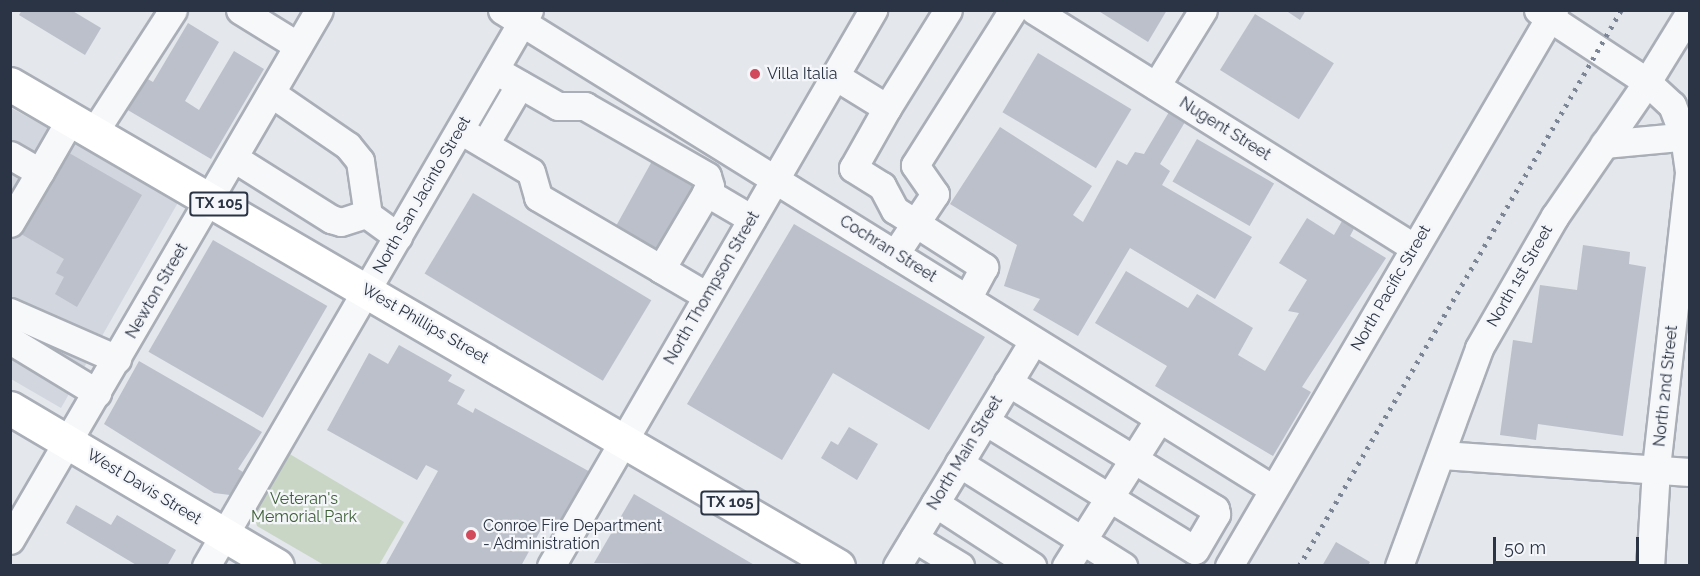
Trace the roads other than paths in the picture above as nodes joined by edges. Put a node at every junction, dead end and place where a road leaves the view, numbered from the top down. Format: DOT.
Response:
graph roads {
  1 [pos="173,10"];
  2 [pos="240,10"];
  3 [pos="319,10"];
  4 [pos="873,10"];
  5 [pos="948,10"];
  6 [pos="1013,10"];
  7 [pos="1034,10"];
  8 [pos="1203,10"];
  9 [pos="1689,12"];
  10 [pos="1547,13"];
  11 [pos="518,15"];
  12 [pos="298,46"];
  13 [pos="495,70"];
  14 [pos="835,76"];
  15 [pos="1647,82"];
  16 [pos="10,84"];
  17 [pos="520,84"];
  18 [pos="1156,86"];
  19 [pos="271,93"];
  20 [pos="887,108"];
  21 [pos="680,120"];
  22 [pos="82,125"];
  23 [pos="460,130"];
  24 [pos="1687,136"];
  25 [pos="484,144"];
  26 [pos="1604,144"];
  27 [pos="659,148"];
  28 [pos="234,158"];
  29 [pos="12,161"];
  30 [pos="40,172"];
  31 [pos="776,178"];
  32 [pos="706,192"];
  33 [pos="210,199"];
  34 [pos="368,213"];
  35 [pos="752,219"];
  36 [pos="915,221"];
  37 [pos="10,223"];
  38 [pos="398,237"];
  39 [pos="1415,248"];
  40 [pos="895,254"];
  41 [pos="661,269"];
  42 [pos="367,291"];
  43 [pos="707,296"];
  44 [pos="967,299"];
  45 [pos="10,312"];
  46 [pos="10,340"];
  47 [pos="1033,341"];
  48 [pos="117,359"];
  49 [pos="1008,382"];
  50 [pos="97,393"];
  51 [pos="10,408"];
  52 [pos="1159,419"];
  53 [pos="985,421"];
  54 [pos="623,440"];
  55 [pos="68,442"];
  56 [pos="1441,455"];
  57 [pos="1134,460"];
  58 [pos="959,463"];
  59 [pos="1656,469"];
  60 [pos="1689,472"];
  61 [pos="1273,489"];
  62 [pos="1109,500"];
  63 [pos="935,503"];
  64 [pos="224,535"];
  65 [pos="914,538"];
  66 [pos="10,540"];
  67 [pos="1082,540"];
  68 [pos="1190,558"];
  69 [pos="557,563"];
  70 [pos="206,566"];
  71 [pos="277,566"];
  72 [pos="838,566"];
  73 [pos="897,566"];
  74 [pos="960,566"];
  75 [pos="1032,566"];
  76 [pos="1066,566"];
  77 [pos="1123,566"];
  78 [pos="1229,566"];
  79 [pos="1399,566"];
  80 [pos="1650,566"];
  1 -- 22 [label="street"];
  2 -- 12 [label="street"];
  3 -- 12 [label="street, Newton Street"];
  4 -- 14 [label="street, North Thompson Street"];
  5 -- 20 [label="street"];
  6 -- 36 [label="street"];
  7 -- 18 [label="street, Nugent Street"];
  8 -- 18 [label="street"];
  9 -- 15 [label="street, North 1st Street"];
  10 -- 15 [label="street, North 2nd Street"];
  10 -- 39 [label="street, North Pacific Street"];
  11 -- 13 [label="street, North San Jacinto Street"];
  11 -- 21 [label="street, Cochran Street"];
  12 -- 19 [label="street, Newton Street"];
  13 -- 17 [label="street"];
  13 -- 23 [label="street, North San Jacinto Street"];
  14 -- 20 [label="street"];
  14 -- 31 [label="street, North Thompson Street"];
  15 -- 24 [label="street, North 2nd Street"];
  15 -- 26 [label="street, North 1st Street"];
  16 -- 22 [label="main road, West Phillips Street / TX 105"];
  17 -- 25 [label="street"];
  17 -- 27 [label="street"];
  18 -- 39 [label="street, Nugent Street"];
  19 -- 28 [label="street, Newton Street"];
  19 -- 34 [label="street"];
  20 -- 36 [label="street"];
  21 -- 27 [label="street"];
  21 -- 31 [label="street, Cochran Street"];
  22 -- 30 [label="street"];
  22 -- 33 [label="main road, West Phillips Street / TX 105"];
  23 -- 25 [label="street"];
  23 -- 38 [label="street, North San Jacinto Street"];
  24 -- 26 [label="street"];
  24 -- 59 [label="street, North 2nd Street"];
  25 -- 41 [label="street"];
  26 -- 56 [label="street, North 1st Street"];
  27 -- 32 [label="street"];
  28 -- 33 [label="street, Newton Street"];
  28 -- 34 [label="street"];
  29 -- 30 [label="street"];
  30 -- 37 [label="street"];
  31 -- 35 [label="street, North Thompson Street"];
  31 -- 40 [label="street, Cochran Street"];
  32 -- 35 [label="street"];
  32 -- 41 [label="street"];
  33 -- 42 [label="main road, West Phillips Street / TX 105"];
  33 -- 48 [label="street, Newton Street"];
  34 -- 38 [label="street"];
  35 -- 43 [label="street, North Thompson Street"];
  36 -- 40 [label="street"];
  36 -- 44 [label="street"];
  38 -- 42 [label="street, North San Jacinto Street"];
  39 -- 61 [label="street, North Pacific Street"];
  40 -- 44 [label="street, Cochran Street"];
  41 -- 43 [label="street"];
  42 -- 54 [label="main road, West Phillips Street / TX 105"];
  42 -- 64 [label="street, North San Jacinto Street"];
  43 -- 54 [label="street, North Thompson Street"];
  44 -- 47 [label="street, Cochran Street"];
  45 -- 48 [label="street"];
  46 -- 50 [label="street"];
  47 -- 49 [label="street, North Main Street"];
  47 -- 52 [label="street, Cochran Street"];
  48 -- 50 [label="street, Newton Street"];
  49 -- 53 [label="street, North Main Street"];
  49 -- 57 [label="street"];
  50 -- 55 [label="street, Newton Street"];
  51 -- 55 [label="main road, West Davis Street"];
  52 -- 57 [label="street"];
  52 -- 61 [label="street, Cochran Street"];
  53 -- 58 [label="street, North Main Street"];
  53 -- 62 [label="street"];
  54 -- 69 [label="street, North Thompson Street"];
  54 -- 72 [label="main road, West Phillips Street / TX 105"];
  55 -- 64 [label="main road, West Davis Street"];
  55 -- 66 [label="street, Newton Street"];
  56 -- 59 [label="street"];
  56 -- 79 [label="street, North 1st Street"];
  57 -- 62 [label="street"];
  57 -- 68 [label="street"];
  58 -- 63 [label="street, North Main Street"];
  58 -- 67 [label="street"];
  59 -- 60 [label="street"];
  59 -- 80 [label="street, North 2nd Street"];
  61 -- 78 [label="street, North Pacific Street"];
  62 -- 67 [label="street"];
  62 -- 68 [label="street"];
  63 -- 65 [label="street, North Main Street"];
  63 -- 75 [label="street"];
  64 -- 70 [label="street, North San Jacinto Street"];
  64 -- 71 [label="main road, West Davis Street"];
  65 -- 73 [label="street, North Main Street"];
  65 -- 74 [label="street"];
  67 -- 76 [label="street"];
  67 -- 77 [label="street"];
}
